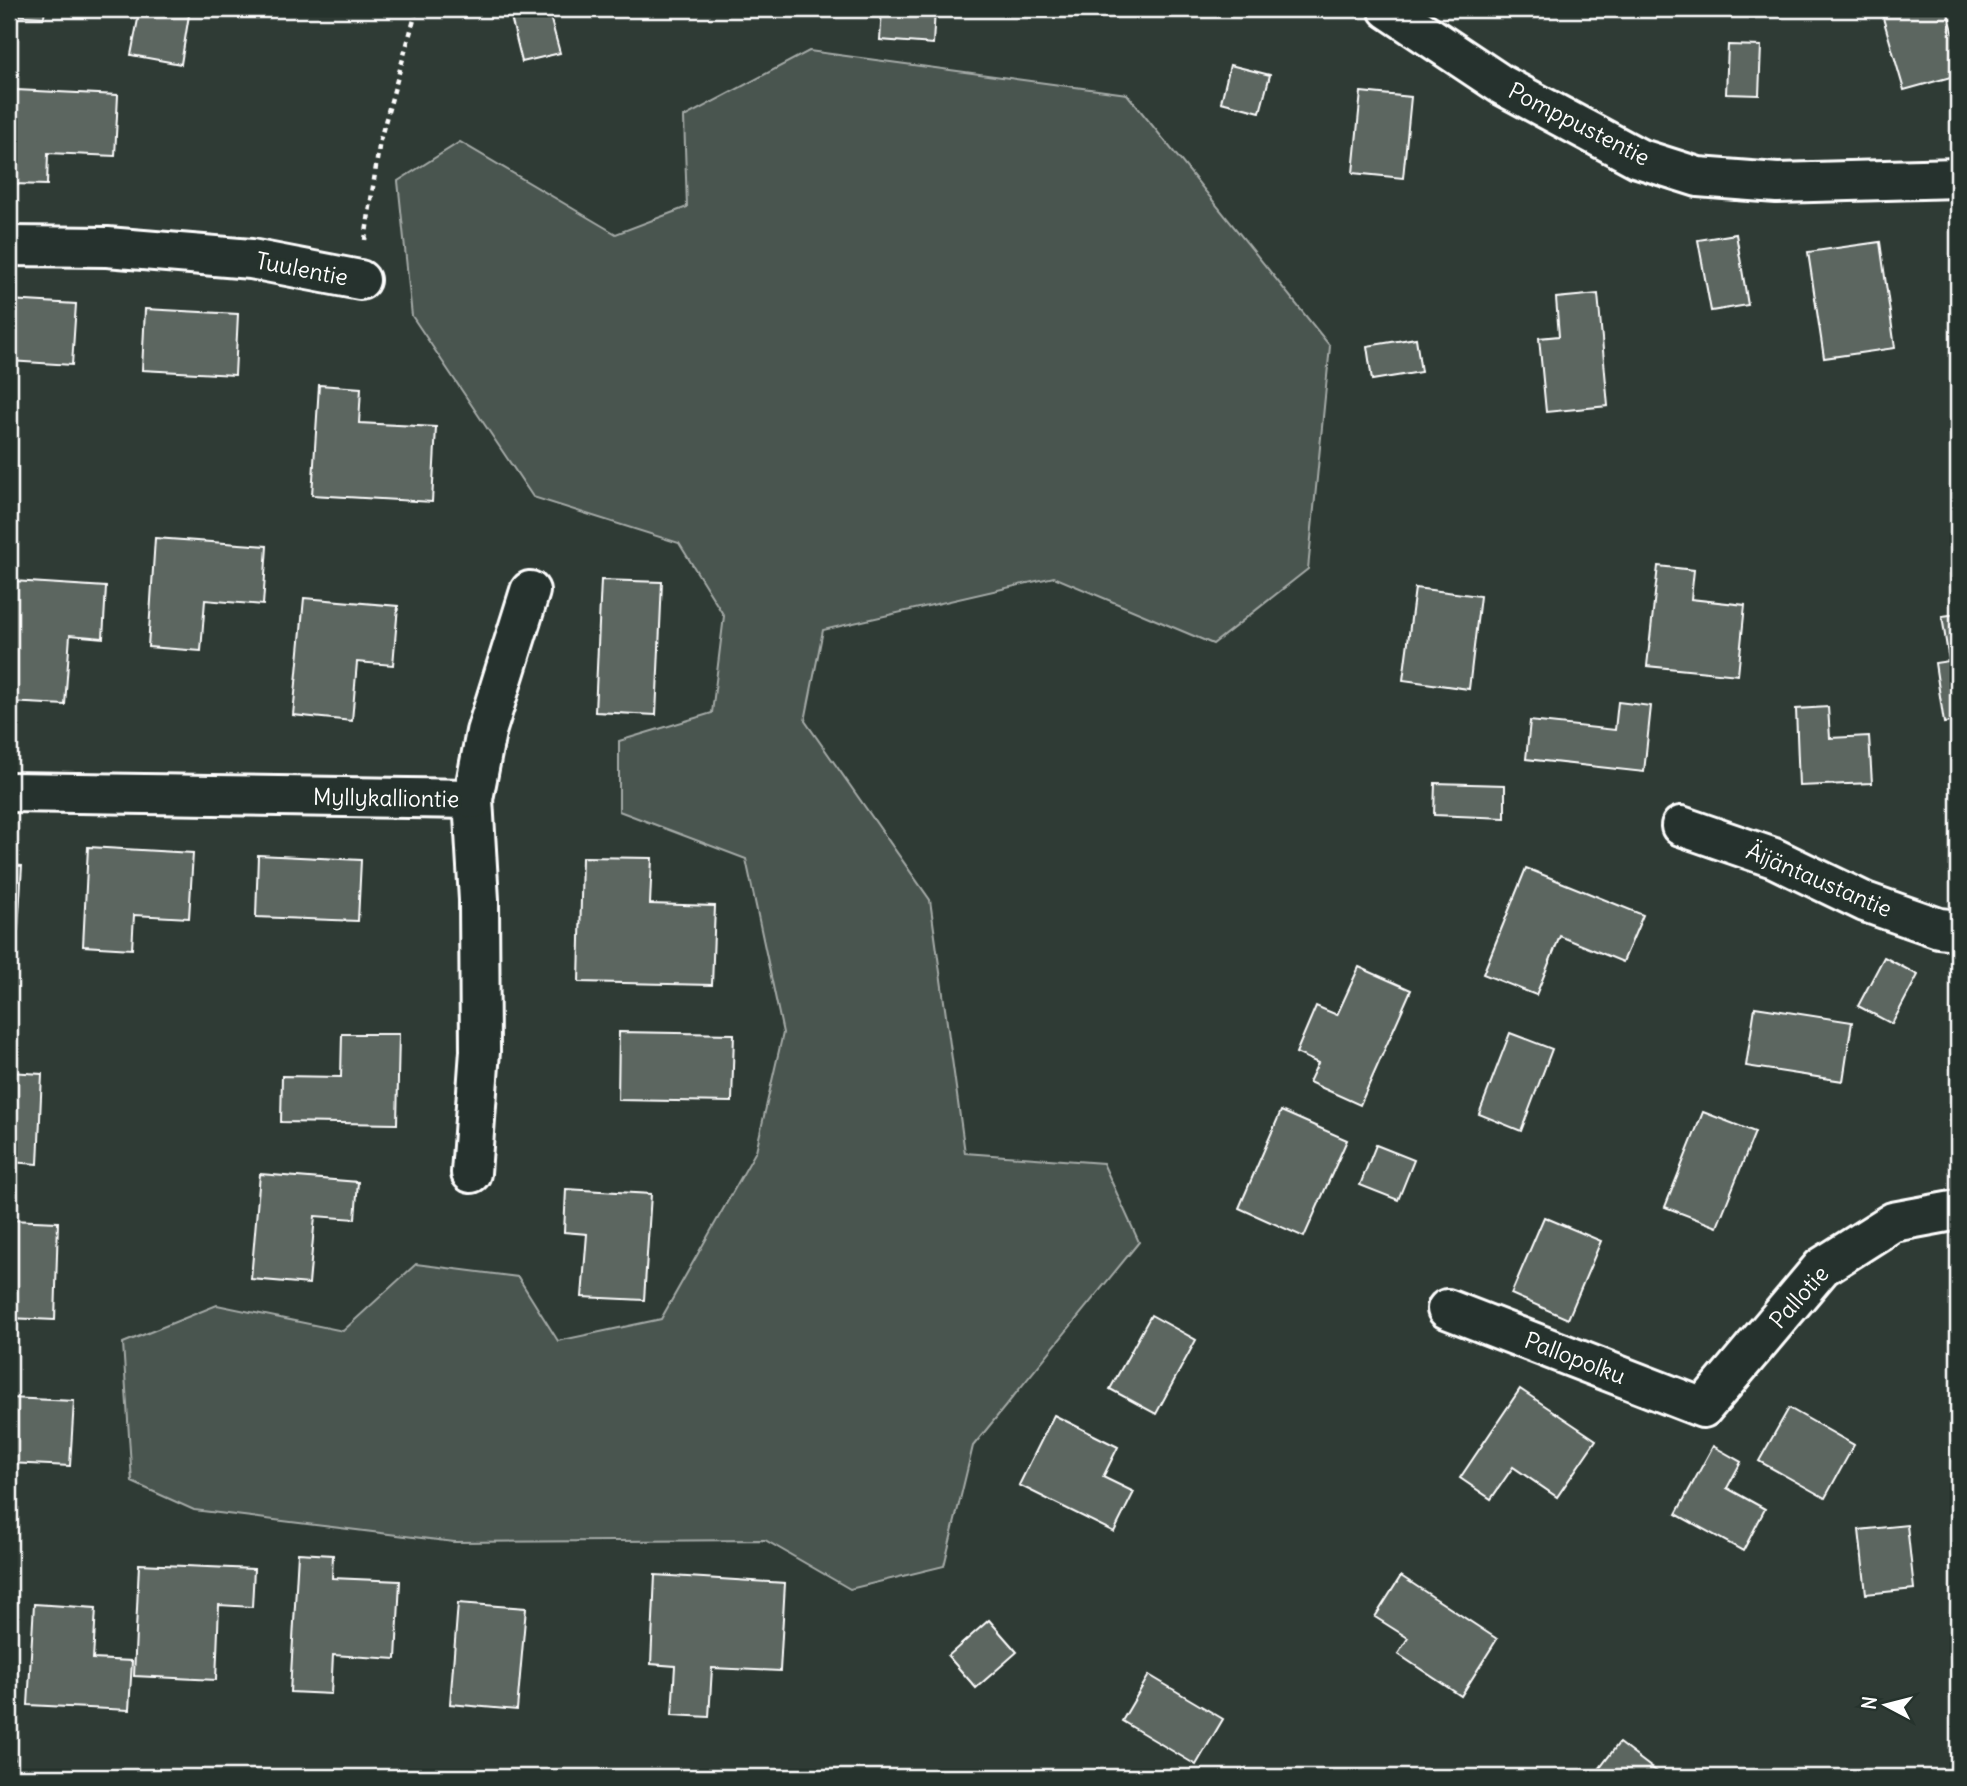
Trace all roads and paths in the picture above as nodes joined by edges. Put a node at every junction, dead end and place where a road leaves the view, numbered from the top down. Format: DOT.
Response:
graph roads {
  1 [pos="417,9"];
  2 [pos="1388,9"];
  3 [pos="1958,178"];
  4 [pos="9,246"];
  5 [pos="360,280"];
  6 [pos="530,591"];
  7 [pos="9,792"];
  8 [pos="473,799"];
  9 [pos="1681,826"];
  10 [pos="1958,930"];
  11 [pos="471,1173"];
  12 [pos="1958,1210"];
  13 [pos="1447,1309"];
  14 [pos="1703,1408"];
  15 [pos="9,1747"];
  16 [pos="20,1777"];
  1 -- 5 [label="path, Tuulentie"];
  2 -- 3 [label="street, Pomppustentie"];
  4 -- 5 [label="street, Tuulentie"];
  6 -- 8 [label="street"];
  7 -- 8 [label="street, Myllykalliontie"];
  8 -- 11 [label="street, Myllykalliontie"];
  9 -- 10 [label="street, Äijäntaustantie"];
  12 -- 14 [label="street, Pallotie"];
  13 -- 14 [label="street, Pallopolku"];
  15 -- 16 [label="path"];
}
